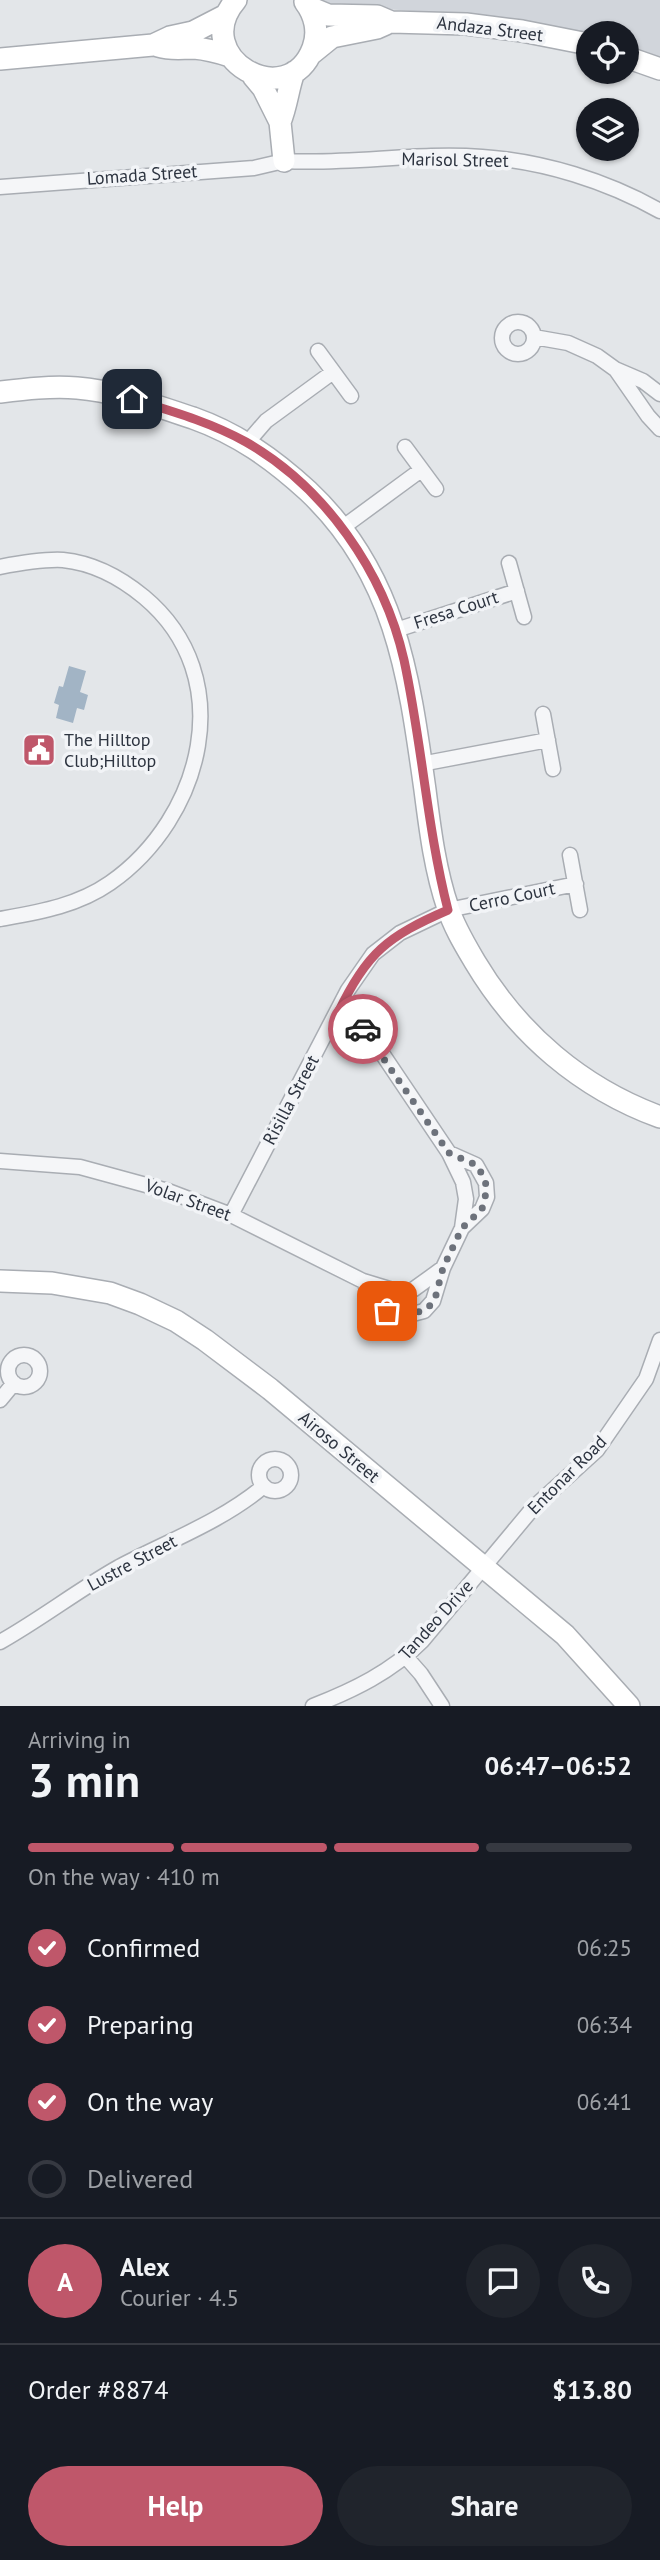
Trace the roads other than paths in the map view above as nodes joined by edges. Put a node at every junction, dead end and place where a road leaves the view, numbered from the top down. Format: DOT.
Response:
graph roads {
  1 [pos="306,4"];
  2 [pos="231,8"];
  3 [pos="391,22"];
  4 [pos="576,42"];
  5 [pos="153,45"];
  6 [pos="311,54"];
  7 [pos="230,56"];
  8 [pos="0,59"];
  9 [pos="639,62"];
  10 [pos="660,69"];
  11 [pos="294,72"];
  12 [pos="253,76"];
  13 [pos="280,122"];
  14 [pos="284,161"];
  15 [pos="0,187"];
  16 [pos="660,211"];
  17 [pos="534,337"];
  18 [pos="318,351"];
  19 [pos="615,369"];
  20 [pos="333,372"];
  21 [pos="0,392"];
  22 [pos="660,394"];
  23 [pos="351,396"];
  24 [pos="660,429"];
  25 [pos="247,443"];
  26 [pos="405,447"];
  27 [pos="421,470"];
  28 [pos="436,489"];
  29 [pos="342,528"];
  30 [pos="509,564"];
  31 [pos="0,567"];
  32 [pos="517,591"];
  33 [pos="524,617"];
  34 [pos="396,629"];
  35 [pos="543,714"];
  36 [pos="548,740"];
  37 [pos="421,764"];
  38 [pos="553,769"];
  39 [pos="570,855"];
  40 [pos="576,884"];
  41 [pos="448,910"];
  42 [pos="580,910"];
  43 [pos="0,919"];
  44 [pos="338,1013"];
  45 [pos="660,1117"];
  46 [pos="449,1153"];
  47 [pos="0,1161"];
  48 [pos="231,1215"];
  49 [pos="462,1228"];
  50 [pos="443,1268"];
  51 [pos="363,1280"];
  52 [pos="0,1281"];
  53 [pos="660,1340"];
  54 [pos="13,1383"];
  55 [pos="0,1400"];
  56 [pos="264,1486"];
  57 [pos="483,1568"];
  58 [pos="0,1642"];
  59 [pos="406,1657"];
  60 [pos="313,1706"];
  61 [pos="442,1706"];
  62 [pos="629,1706"];
  1 -- 3 [label="street, Andaza Street"];
  1 -- 6 [label="street"];
  2 -- 5 [label="street"];
  2 -- 7 [label="street"];
  3 -- 4 [label="street, Andaza Street"];
  3 -- 6 [label="street, Andaza Street"];
  5 -- 7 [label="street"];
  5 -- 8 [label="street"];
  6 -- 11 [label="street, Andaza Street"];
  7 -- 12 [label="street"];
  9 -- 10 [label="street"];
  11 -- 12 [label="street"];
  11 -- 13 [label="street"];
  12 -- 13 [label="street"];
  13 -- 14 [label="street"];
  14 -- 15 [label="street, Lomada Street"];
  14 -- 16 [label="street, Marisol Street"];
  17 -- 19 [label="street"];
  18 -- 20 [label="street"];
  19 -- 22 [label="street"];
  19 -- 24 [label="street"];
  20 -- 23 [label="street"];
  20 -- 25 [label="street"];
  21 -- 25 [label="street"];
  25 -- 29 [label="street"];
  26 -- 27 [label="street"];
  27 -- 28 [label="street"];
  27 -- 29 [label="street"];
  29 -- 34 [label="street"];
  30 -- 32 [label="street, Fresa Court"];
  31 -- 43 [label="street"];
  32 -- 33 [label="street, Fresa Court"];
  32 -- 34 [label="street, Fresa Court"];
  34 -- 37 [label="street"];
  35 -- 36 [label="street"];
  36 -- 37 [label="street"];
  36 -- 38 [label="street"];
  37 -- 41 [label="street"];
  39 -- 40 [label="street, Cerro Court"];
  40 -- 41 [label="street, Cerro Court"];
  40 -- 42 [label="street, Cerro Court"];
  41 -- 44 [label="street, Risilla Street"];
  41 -- 45 [label="street"];
  44 -- 46 [label="street"];
  44 -- 48 [label="street, Risilla Street"];
  46 -- 49 [label="street"];
  46 -- 49 [label="street"];
  47 -- 48 [label="street, Volar Street"];
  48 -- 51 [label="street, Volar Street"];
  49 -- 50 [label="street"];
  50 -- 51 [label="street, Volar Street"];
  50 -- 51 [label="street, Volar Street"];
  52 -- 57 [label="street, Airoso Street"];
  53 -- 57 [label="street, Entonar Road"];
  54 -- 55 [label="street"];
  56 -- 58 [label="street, Lustre Street"];
  57 -- 59 [label="street, Tandeo Drive"];
  57 -- 62 [label="street, Airoso Street"];
  59 -- 60 [label="street, Tandeo Drive"];
  59 -- 61 [label="street"];
}
